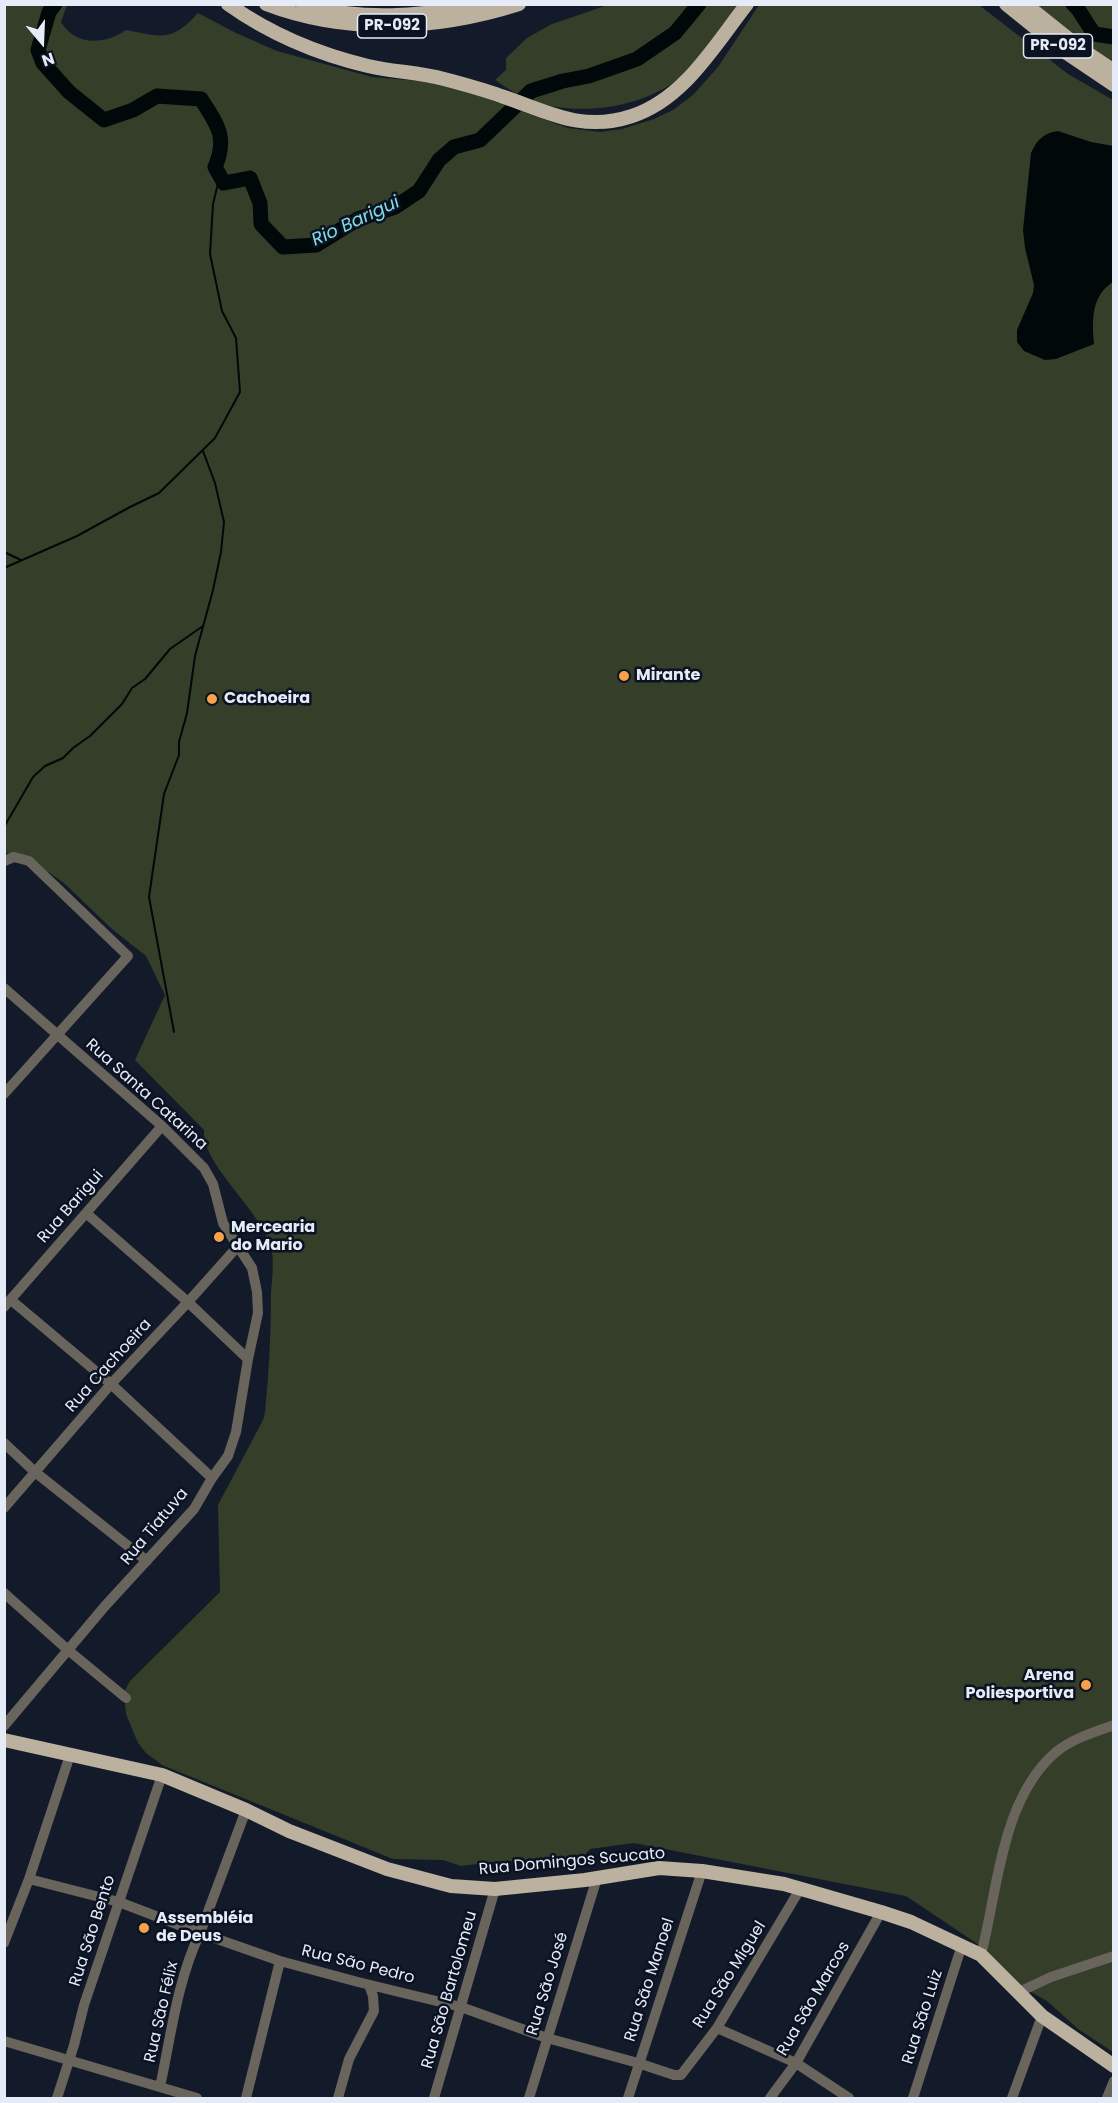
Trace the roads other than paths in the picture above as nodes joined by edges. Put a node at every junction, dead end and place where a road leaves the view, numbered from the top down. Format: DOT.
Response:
graph roads {
  1 [pos="228,4"];
  2 [pos="266,4"];
  3 [pos="303,4"];
  4 [pos="480,4"];
  5 [pos="519,4"];
  6 [pos="747,4"];
  7 [pos="1006,4"];
  8 [pos="1025,4"];
  9 [pos="1113,71"];
  10 [pos="1113,85"];
  11 [pos="9,859"];
  12 [pos="4,988"];
  13 [pos="58,1035"];
  14 [pos="4,1094"];
  15 [pos="162,1126"];
  16 [pos="86,1213"];
  17 [pos="238,1246"];
  18 [pos="188,1302"];
  19 [pos="8,1304"];
  20 [pos="248,1359"];
  21 [pos="111,1384"];
  22 [pos="4,1443"];
  23 [pos="35,1472"];
  24 [pos="212,1478"];
  25 [pos="4,1508"];
  26 [pos="147,1561"];
  27 [pos="4,1593"];
  28 [pos="68,1650"];
  29 [pos="126,1698"];
  30 [pos="1113,1725"];
  31 [pos="4,1726"];
  32 [pos="4,1740"];
  33 [pos="70,1755"];
  34 [pos="162,1775"];
  35 [pos="246,1810"];
  36 [pos="702,1871"];
  37 [pos="597,1878"];
  38 [pos="29,1880"];
  39 [pos="800,1888"];
  40 [pos="495,1889"];
  41 [pos="119,1902"];
  42 [pos="881,1912"];
  43 [pos="200,1933"];
  44 [pos="4,1942"];
  45 [pos="962,1945"];
  46 [pos="981,1955"];
  47 [pos="1113,1956"];
  48 [pos="280,1960"];
  49 [pos="369,1985"];
  50 [pos="1017,1993"];
  51 [pos="461,2007"];
  52 [pos="1042,2016"];
  53 [pos="717,2028"];
  54 [pos="547,2037"];
  55 [pos="4,2041"];
  56 [pos="69,2061"];
  57 [pos="638,2063"];
  58 [pos="796,2063"];
  59 [pos="1113,2066"];
  60 [pos="681,2075"];
  61 [pos="1113,2081"];
  62 [pos="160,2087"];
  63 [pos="57,2098"];
  64 [pos="197,2098"];
  65 [pos="246,2098"];
  66 [pos="338,2098"];
  67 [pos="434,2098"];
  68 [pos="529,2098"];
  69 [pos="628,2098"];
  70 [pos="770,2098"];
  71 [pos="849,2098"];
  72 [pos="913,2098"];
  73 [pos="1012,2098"];
  74 [pos="1107,2098"];
  1 -- 6 [label="main road"];
  2 -- 5 [label="main road, PR-092"];
  3 -- 4 [label="main road, PR-092"];
  7 -- 10 [label="main road, PR-092"];
  8 -- 9 [label="main road, PR-092"];
  11 -- 13 [label="street"];
  12 -- 13 [label="street, Rua Santa Catarina"];
  13 -- 14 [label="street"];
  13 -- 15 [label="street, Rua Santa Catarina"];
  15 -- 16 [label="street, Rua Barigui"];
  15 -- 17 [label="street, Rua Santa Catarina"];
  16 -- 18 [label="street"];
  16 -- 19 [label="street, Rua Barigui"];
  17 -- 18 [label="street, Rua Cachoeira"];
  17 -- 20 [label="street, Rua Tiatuva"];
  18 -- 20 [label="street"];
  18 -- 21 [label="street, Rua Cachoeira"];
  19 -- 21 [label="street"];
  20 -- 24 [label="street, Rua Tiatuva"];
  21 -- 23 [label="street, Rua Cachoeira"];
  21 -- 24 [label="street"];
  22 -- 23 [label="street"];
  23 -- 25 [label="street, Rua Cachoeira"];
  23 -- 26 [label="street"];
  24 -- 26 [label="street, Rua Tiatuva"];
  26 -- 28 [label="street, Rua Tiatuva"];
  27 -- 28 [label="street"];
  28 -- 29 [label="street"];
  28 -- 31 [label="street, Rua Tiatuva"];
  30 -- 46 [label="street"];
  32 -- 33 [label="main road, Rua Domingos Scucato"];
  33 -- 34 [label="main road, Rua Domingos Scucato"];
  33 -- 38 [label="street"];
  34 -- 35 [label="main road, Rua Domingos Scucato"];
  34 -- 41 [label="street, Rua São Bento"];
  35 -- 40 [label="main road, Rua Domingos Scucato"];
  35 -- 43 [label="street, Rua São Félix"];
  36 -- 37 [label="main road, Rua Domingos Scucato"];
  36 -- 39 [label="main road, Rua Domingos Scucato"];
  36 -- 57 [label="street, Rua São Manoel"];
  37 -- 40 [label="main road, Rua Domingos Scucato"];
  37 -- 54 [label="street, Rua São José"];
  38 -- 41 [label="street, Rua São Pedro"];
  38 -- 44 [label="street"];
  39 -- 42 [label="main road, Rua Domingos Scucato"];
  39 -- 53 [label="street, Rua São Miguel"];
  40 -- 51 [label="street, Rua São Bartolomeu"];
  41 -- 43 [label="street, Rua São Pedro"];
  41 -- 56 [label="street, Rua São Bento"];
  42 -- 45 [label="main road, Rua Domingos Scucato"];
  42 -- 58 [label="street, Rua São Marcos"];
  43 -- 48 [label="street, Rua São Pedro"];
  43 -- 62 [label="street, Rua São Félix"];
  45 -- 46 [label="main road, Rua Domingos Scucato"];
  45 -- 72 [label="street, Rua São Luiz"];
  46 -- 50 [label="main road, Rua Domingos Scucato"];
  47 -- 50 [label="street"];
  48 -- 49 [label="street, Rua São Pedro"];
  48 -- 65 [label="street"];
  49 -- 51 [label="street, Rua São Pedro"];
  49 -- 66 [label="street"];
  50 -- 52 [label="main road, Rua Domingos Scucato"];
  51 -- 54 [label="street, Rua São Pedro"];
  51 -- 67 [label="street, Rua São Bartolomeu"];
  52 -- 59 [label="main road, Rua Domingos Scucato"];
  52 -- 73 [label="street"];
  53 -- 58 [label="street"];
  53 -- 60 [label="street, Rua São Miguel"];
  54 -- 57 [label="street, Rua São Pedro"];
  54 -- 68 [label="street, Rua São José"];
  55 -- 56 [label="street"];
  56 -- 62 [label="street"];
  56 -- 63 [label="street, Rua São Bento"];
  57 -- 60 [label="street, Rua São Pedro"];
  57 -- 69 [label="street, Rua São Manoel"];
  58 -- 70 [label="street, Rua São Marcos"];
  58 -- 71 [label="street"];
  61 -- 74 [label="street"];
  62 -- 64 [label="street"];
}
